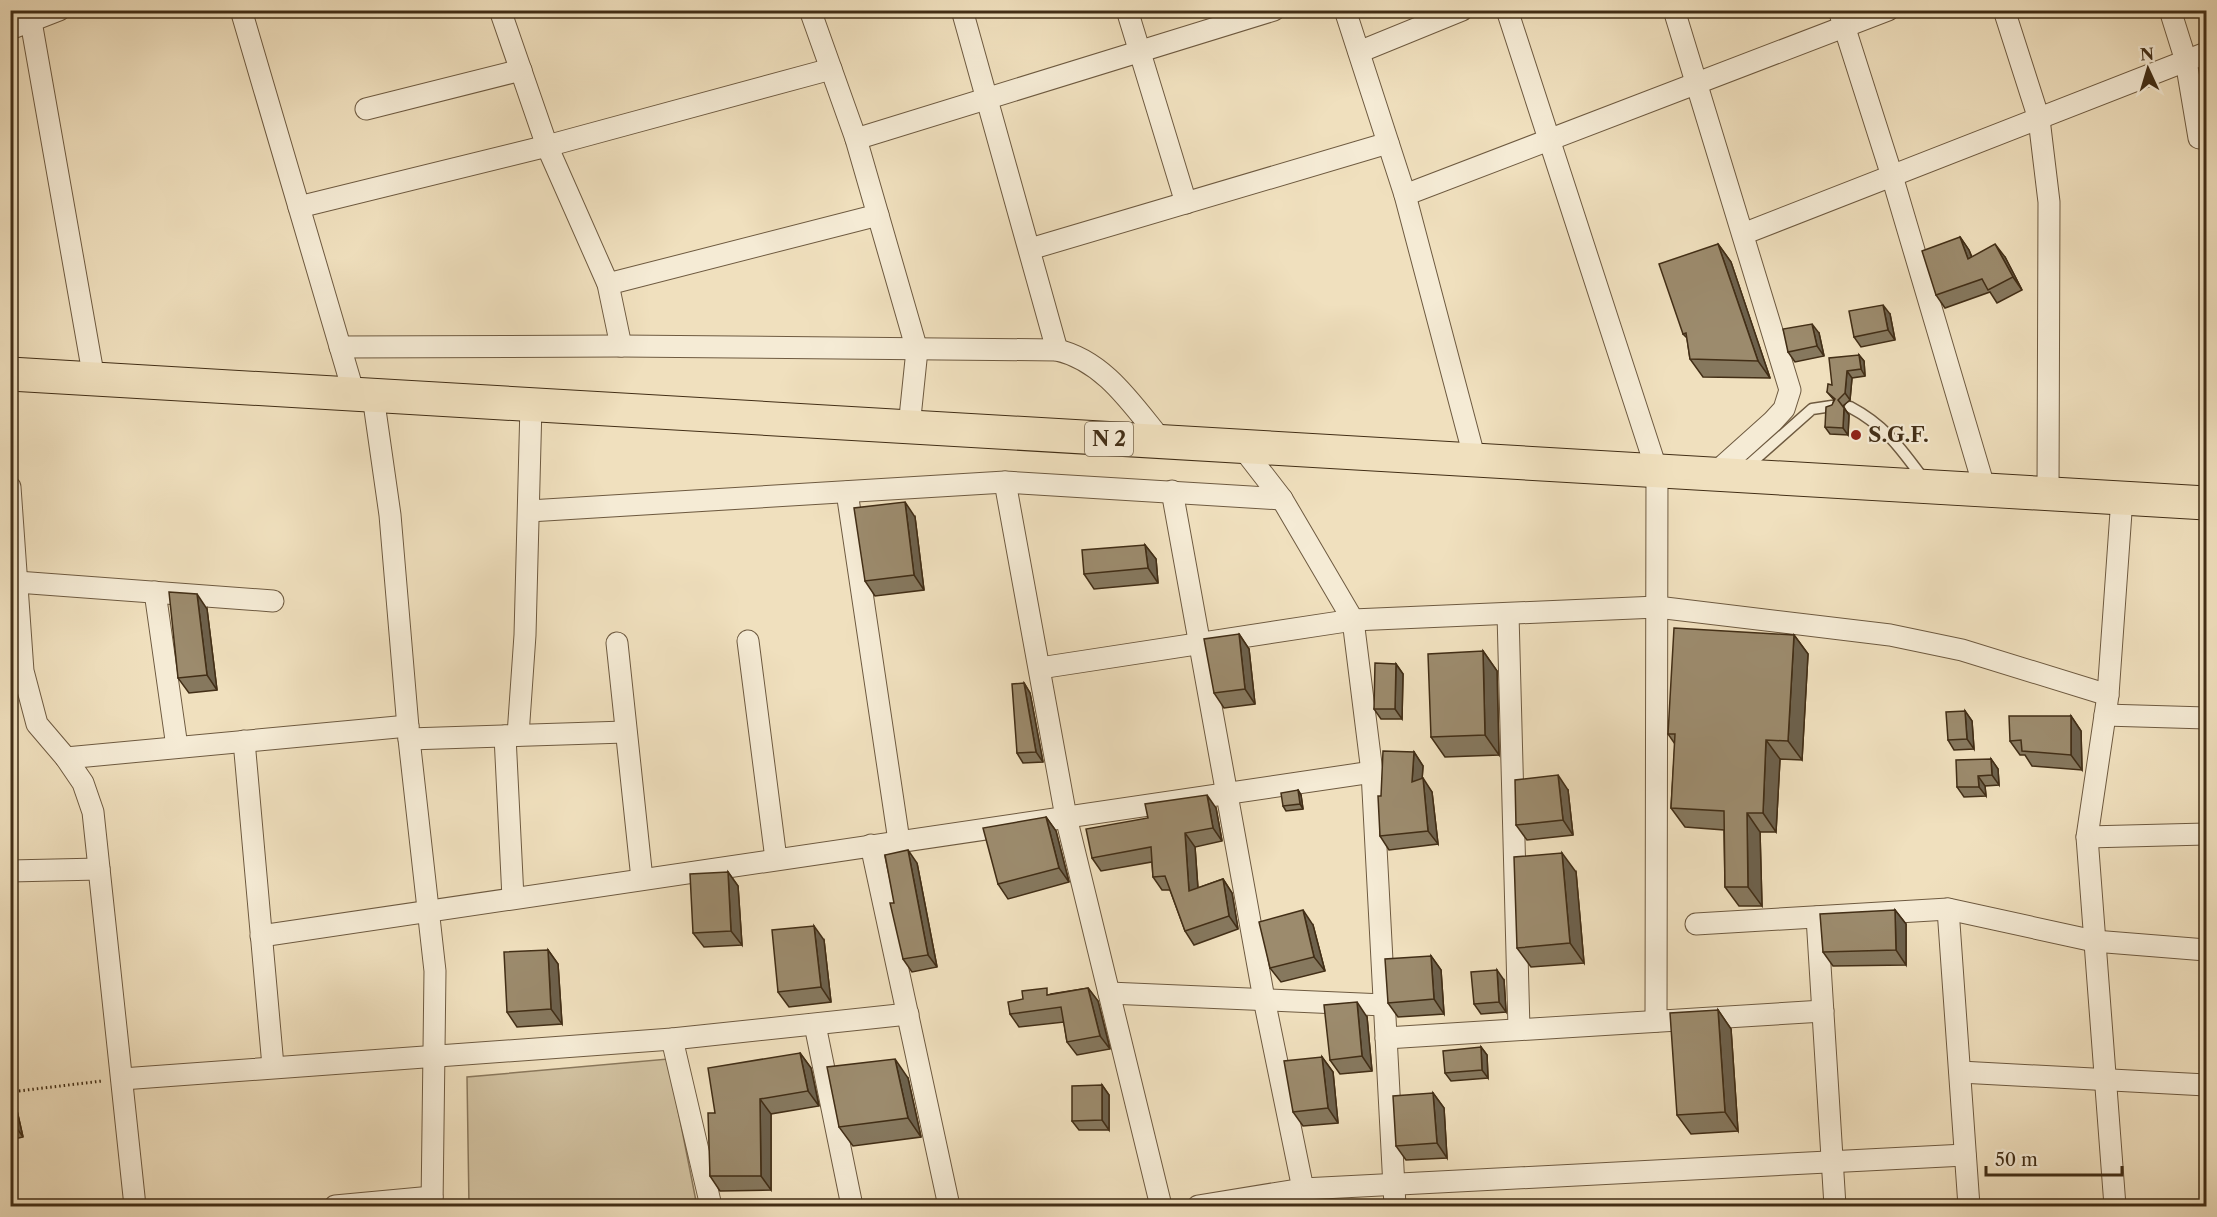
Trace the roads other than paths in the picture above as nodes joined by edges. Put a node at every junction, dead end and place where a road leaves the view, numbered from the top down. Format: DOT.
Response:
graph roads {
  1 [pos="59,10"];
  2 [pos="241,10"];
  3 [pos="500,10"];
  4 [pos="810,10"];
  5 [pos="962,10"];
  6 [pos="1127,10"];
  7 [pos="1274,10"];
  8 [pos="1345,10"];
  9 [pos="1462,10"];
  10 [pos="1507,10"];
  11 [pos="1674,10"];
  12 [pos="1888,10"];
  13 [pos="2004,10"];
  14 [pos="2170,10"];
  15 [pos="30,16"];
  16 [pos="1842,19"];
  17 [pos="10,29"];
  18 [pos="1139,51"];
  19 [pos="1359,52"];
  20 [pos="2206,53"];
  21 [pos="2186,62"];
  22 [pos="831,69"];
  23 [pos="520,70"];
  24 [pos="1696,84"];
  25 [pos="988,96"];
  26 [pos="366,109"];
  27 [pos="2039,118"];
  28 [pos="2199,138"];
  29 [pos="855,139"];
  30 [pos="1549,140"];
  31 [pos="1388,143"];
  32 [pos="547,146"];
  33 [pos="1892,176"];
  34 [pos="1405,195"];
  35 [pos="1186,203"];
  36 [pos="299,207"];
  37 [pos="878,215"];
  38 [pos="1743,234"];
  39 [pos="1030,249"];
  40 [pos="608,284"];
  41 [pos="621,346"];
  42 [pos="340,347"];
  43 [pos="917,350"];
  44 [pos="1057,350"];
  45 [pos="10,374"];
  46 [pos="94,379"];
  47 [pos="364,395"];
  48 [pos="531,405"];
  49 [pos="1832,405"];
  50 [pos="1850,407"];
  51 [pos="909,427"];
  52 [pos="1163,442"];
  53 [pos="1241,446"];
  54 [pos="1475,460"];
  55 [pos="1657,471"];
  56 [pos="1726,473"];
  57 [pos="1005,482"];
  58 [pos="1929,486"];
  59 [pos="10,487"];
  60 [pos="1172,490"];
  61 [pos="1985,490"];
  62 [pos="847,492"];
  63 [pos="2048,494"];
  64 [pos="2122,498"];
  65 [pos="1282,499"];
  66 [pos="2206,503"];
  67 [pos="529,511"];
  68 [pos="17,582"];
  69 [pos="155,592"];
  70 [pos="273,601"];
  71 [pos="1657,608"];
  72 [pos="1508,614"];
  73 [pos="1353,620"];
  74 [pos="748,641"];
  75 [pos="617,643"];
  76 [pos="1200,644"];
  77 [pos="1040,668"];
  78 [pos="17,672"];
  79 [pos="2106,705"];
  80 [pos="2206,718"];
  81 [pos="409,732"];
  82 [pos="625,732"];
  83 [pos="512,736"];
  84 [pos="244,741"];
  85 [pos="177,747"];
  86 [pos="66,758"];
  87 [pos="1372,771"];
  88 [pos="1227,793"];
  89 [pos="1066,817"];
  90 [pos="2206,834"];
  91 [pos="2087,837"];
  92 [pos="899,841"];
  93 [pos="872,845"];
  94 [pos="776,859"];
  95 [pos="99,869"];
  96 [pos="10,871"];
  97 [pos="642,879"];
  98 [pos="513,898"];
  99 [pos="1948,909"];
  100 [pos="429,911"];
  101 [pos="1817,917"];
  102 [pos="1696,924"];
  103 [pos="261,936"];
  104 [pos="2094,941"];
  105 [pos="2206,950"];
  106 [pos="1109,993"];
  107 [pos="1264,999"];
  108 [pos="1384,1005"];
  109 [pos="1823,1011"];
  110 [pos="908,1014"];
  111 [pos="1656,1021"];
  112 [pos="815,1024"];
  113 [pos="1519,1029"];
  114 [pos="1386,1038"];
  115 [pos="672,1039"];
  116 [pos="436,1058"];
  117 [pos="273,1066"];
  118 [pos="1960,1072"];
  119 [pos="122,1079"];
  120 [pos="2105,1080"];
  121 [pos="2206,1085"];
  122 [pos="1965,1155"];
  123 [pos="1832,1161"];
  124 [pos="1393,1184"];
  125 [pos="1303,1189"];
  126 [pos="432,1202"];
  127 [pos="135,1206"];
  128 [pos="335,1206"];
  129 [pos="711,1206"];
  130 [pos="852,1206"];
  131 [pos="949,1206"];
  132 [pos="1161,1206"];
  133 [pos="1198,1206"];
  134 [pos="1395,1206"];
  135 [pos="1835,1206"];
  136 [pos="1974,1206"];
  137 [pos="2115,1206"];
  1 -- 15 [label="street"];
  2 -- 36 [label="street"];
  3 -- 23 [label="street"];
  4 -- 22 [label="street"];
  5 -- 25 [label="street"];
  6 -- 18 [label="street"];
  7 -- 18 [label="street"];
  8 -- 19 [label="street"];
  9 -- 19 [label="street"];
  10 -- 30 [label="street"];
  11 -- 24 [label="street"];
  12 -- 16 [label="street"];
  13 -- 27 [label="street"];
  14 -- 21 [label="street"];
  15 -- 17 [label="street"];
  15 -- 46 [label="street"];
  16 -- 24 [label="street"];
  16 -- 33 [label="street"];
  18 -- 25 [label="street"];
  18 -- 35 [label="street"];
  19 -- 31 [label="street"];
  20 -- 21 [label="street"];
  21 -- 27 [label="street"];
  21 -- 28 [label="street"];
  22 -- 29 [label="street"];
  22 -- 32 [label="street"];
  23 -- 26 [label="street"];
  23 -- 32 [label="street"];
  24 -- 30 [label="street"];
  24 -- 38 [label="street"];
  25 -- 29 [label="street"];
  25 -- 39 [label="street"];
  27 -- 33 [label="street"];
  27 -- 63 [label="street"];
  29 -- 37 [label="street"];
  30 -- 34 [label="street"];
  30 -- 55 [label="street"];
  31 -- 34 [label="street"];
  31 -- 35 [label="street"];
  32 -- 36 [label="street"];
  32 -- 40 [label="street"];
  33 -- 38 [label="street"];
  33 -- 61 [label="street"];
  34 -- 54 [label="street"];
  35 -- 39 [label="street"];
  36 -- 42 [label="street"];
  37 -- 40 [label="street"];
  37 -- 43 [label="street"];
  38 -- 56 [label="street"];
  39 -- 44 [label="street"];
  40 -- 41 [label="street"];
  41 -- 42 [label="street"];
  41 -- 43 [label="street"];
  42 -- 47 [label="street"];
  43 -- 44 [label="street"];
  43 -- 51 [label="street"];
  44 -- 52 [label="street"];
  45 -- 46 [label="highway, N 2"];
  46 -- 47 [label="highway, N 2"];
  47 -- 48 [label="highway, N 2"];
  47 -- 81 [label="street"];
  48 -- 51 [label="highway, N 2"];
  48 -- 67 [label="street"];
  49 -- 56 [label="lane"];
  50 -- 58 [label="lane"];
  51 -- 52 [label="highway, N 2"];
  52 -- 53 [label="highway, N 2"];
  53 -- 54 [label="highway, N 2"];
  53 -- 65 [label="street"];
  54 -- 55 [label="highway, N 2"];
  55 -- 56 [label="highway, N 2"];
  55 -- 71 [label="street"];
  56 -- 58 [label="highway, N 2"];
  57 -- 60 [label="street"];
  57 -- 62 [label="street"];
  57 -- 77 [label="street"];
  58 -- 61 [label="highway, N 2"];
  59 -- 68 [label="street"];
  60 -- 65 [label="street"];
  60 -- 76 [label="street"];
  61 -- 63 [label="highway, N 2"];
  62 -- 67 [label="street"];
  62 -- 92 [label="street"];
  63 -- 64 [label="highway, N 2"];
  64 -- 66 [label="highway, N 2"];
  64 -- 79 [label="street"];
  65 -- 73 [label="street"];
  67 -- 83 [label="street"];
  68 -- 69 [label="street"];
  68 -- 78 [label="street"];
  69 -- 70 [label="street"];
  69 -- 85 [label="street"];
  71 -- 72 [label="street"];
  71 -- 79 [label="street"];
  71 -- 111 [label="street"];
  72 -- 73 [label="street"];
  72 -- 113 [label="street"];
  73 -- 76 [label="street"];
  73 -- 87 [label="street"];
  74 -- 94 [label="street"];
  75 -- 82 [label="street"];
  76 -- 77 [label="street"];
  76 -- 88 [label="street"];
  77 -- 89 [label="street"];
  78 -- 86 [label="street"];
  79 -- 80 [label="street"];
  79 -- 91 [label="street"];
  81 -- 83 [label="street"];
  81 -- 84 [label="street"];
  81 -- 100 [label="street"];
  82 -- 83 [label="street"];
  82 -- 97 [label="street"];
  83 -- 98 [label="street"];
  84 -- 85 [label="street"];
  84 -- 103 [label="street"];
  85 -- 86 [label="street"];
  86 -- 95 [label="street"];
  87 -- 88 [label="street"];
  87 -- 108 [label="street"];
  88 -- 89 [label="street"];
  88 -- 107 [label="street"];
  89 -- 92 [label="street"];
  89 -- 106 [label="street"];
  90 -- 91 [label="street"];
  91 -- 104 [label="street"];
  92 -- 93 [label="street"];
  93 -- 94 [label="street"];
  93 -- 110 [label="street"];
  94 -- 97 [label="street"];
  95 -- 96 [label="street"];
  95 -- 119 [label="street"];
  97 -- 98 [label="street"];
  98 -- 100 [label="street"];
  99 -- 101 [label="street"];
  99 -- 104 [label="street"];
  99 -- 118 [label="street"];
  100 -- 103 [label="street"];
  100 -- 116 [label="street"];
  101 -- 102 [label="street"];
  101 -- 109 [label="street"];
  103 -- 117 [label="street"];
  104 -- 105 [label="street"];
  104 -- 120 [label="street"];
  106 -- 107 [label="street"];
  106 -- 132 [label="street"];
  107 -- 108 [label="street"];
  107 -- 125 [label="street"];
  108 -- 114 [label="street"];
  109 -- 111 [label="street"];
  109 -- 123 [label="street"];
  110 -- 112 [label="street"];
  110 -- 131 [label="street"];
  111 -- 113 [label="street"];
  112 -- 115 [label="street"];
  112 -- 130 [label="street"];
  113 -- 114 [label="street"];
  114 -- 124 [label="street"];
  115 -- 116 [label="street"];
  115 -- 129 [label="street"];
  116 -- 117 [label="street"];
  116 -- 126 [label="street"];
  117 -- 119 [label="street"];
  118 -- 120 [label="street"];
  118 -- 122 [label="street"];
  119 -- 127 [label="street"];
  120 -- 121 [label="street"];
  120 -- 137 [label="street"];
  122 -- 123 [label="street"];
  122 -- 136 [label="street"];
  123 -- 124 [label="street"];
  123 -- 135 [label="street"];
  124 -- 125 [label="street"];
  124 -- 134 [label="street"];
  125 -- 133 [label="street"];
  126 -- 128 [label="street"];
}
